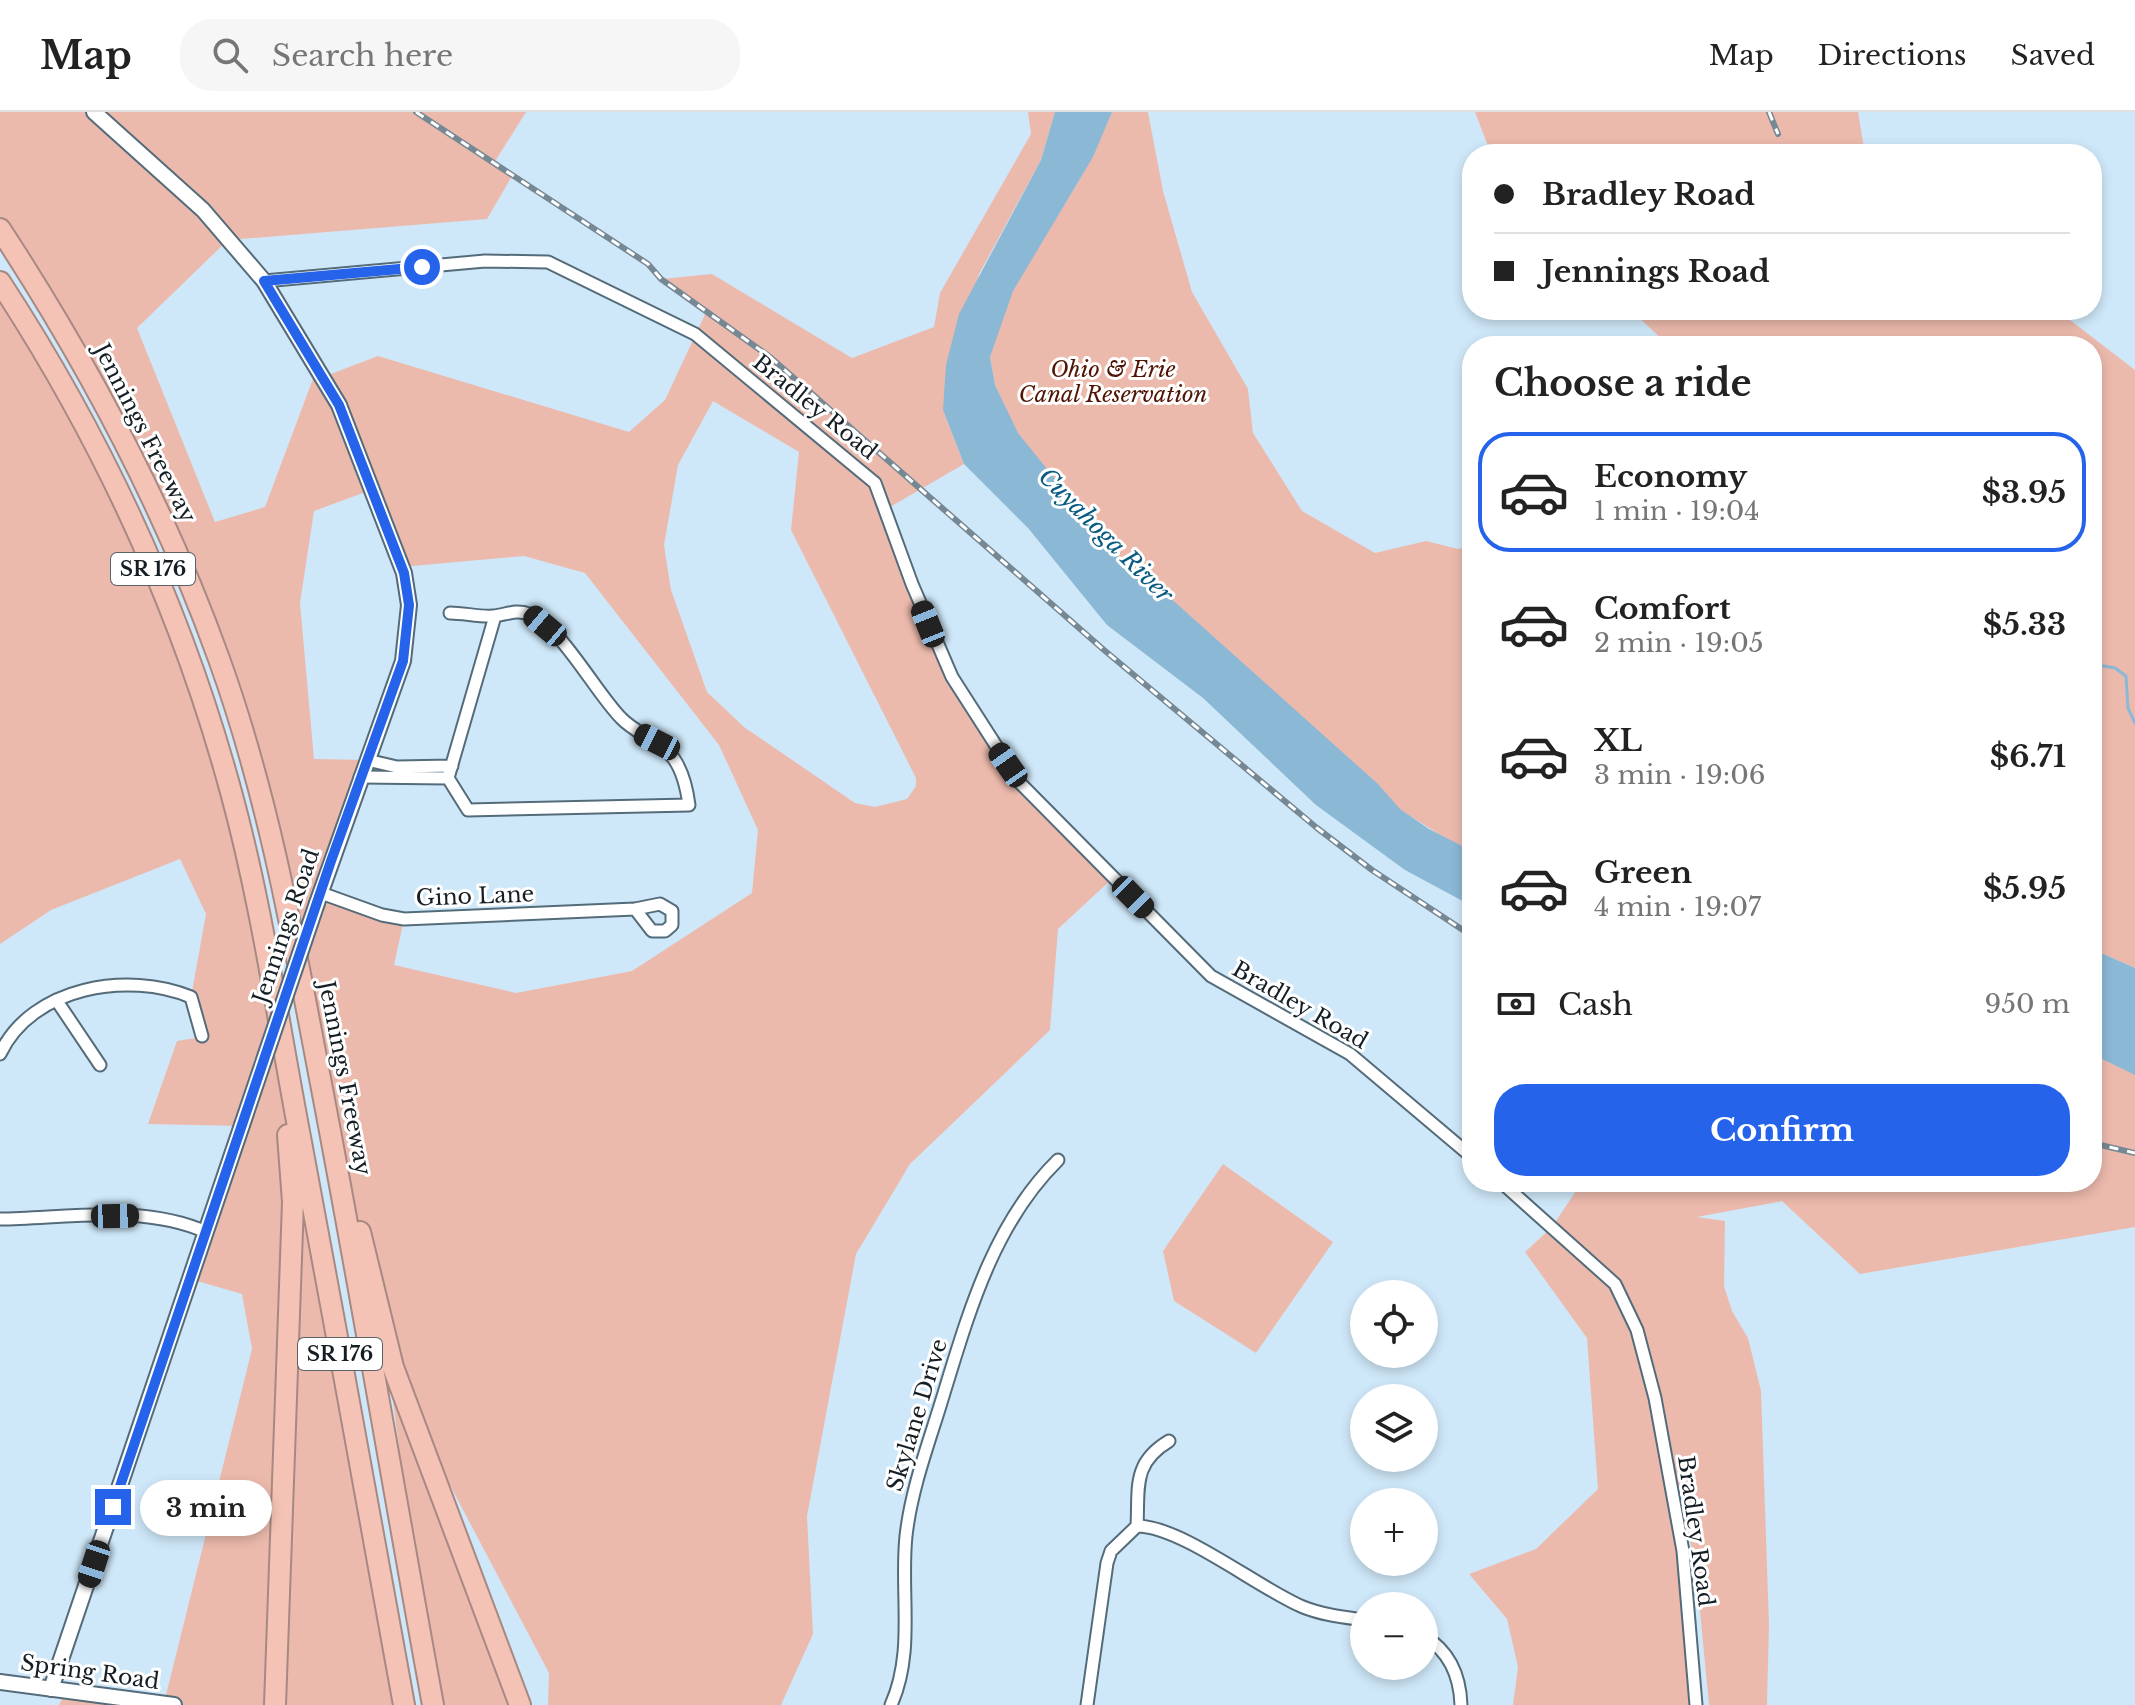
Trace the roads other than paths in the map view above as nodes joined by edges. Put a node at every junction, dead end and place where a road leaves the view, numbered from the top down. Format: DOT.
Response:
graph roads {
  1 [pos="94,112"];
  2 [pos="0,229"];
  3 [pos="264,281"];
  4 [pos="0,282"];
  5 [pos="450,613"];
  6 [pos="495,616"];
  7 [pos="367,760"];
  8 [pos="450,772"];
  9 [pos="360,777"];
  10 [pos="319,898"];
  11 [pos="635,909"];
  12 [pos="57,1001"];
  13 [pos="275,1004"];
  14 [pos="202,1036"];
  15 [pos="0,1054"];
  16 [pos="100,1065"];
  17 [pos="1462,1149"];
  18 [pos="335,1152"];
  19 [pos="1058,1160"];
  20 [pos="1512,1192"];
  21 [pos="0,1219"];
  22 [pos="206,1232"];
  23 [pos="1169,1441"];
  24 [pos="1137,1526"];
  25 [pos="1350,1618"];
  26 [pos="1438,1648"];
  27 [pos="0,1682"];
  28 [pos="51,1689"];
  29 [pos="174,1705"];
  30 [pos="275,1705"];
  31 [pos="404,1705"];
  32 [pos="433,1705"];
  33 [pos="520,1705"];
  34 [pos="891,1705"];
  35 [pos="1087,1705"];
  36 [pos="1461,1705"];
  37 [pos="1696,1705"];
  1 -- 3 [label="street, Jennings Road"];
  2 -- 18 [label="highway, Jennings Freeway / SR 176"];
  3 -- 7 [label="street, Jennings Road"];
  3 -- 17 [label="street, Bradley Road"];
  4 -- 13 [label="highway, SR 176"];
  5 -- 6 [label="street"];
  6 -- 8 [label="street"];
  6 -- 8 [label="street"];
  7 -- 8 [label="street"];
  7 -- 9 [label="street, Jennings Road"];
  8 -- 9 [label="street"];
  9 -- 10 [label="street, Jennings Road"];
  10 -- 11 [label="street, Gino Lane"];
  10 -- 22 [label="street, Jennings Road, bridge"];
  12 -- 14 [label="street"];
  12 -- 15 [label="street"];
  12 -- 16 [label="street"];
  13 -- 30 [label="highway"];
  13 -- 31 [label="highway, SR 176"];
  18 -- 32 [label="highway, Jennings Freeway / SR 176"];
  18 -- 33 [label="highway"];
  19 -- 34 [label="street, Skylane Drive"];
  20 -- 37 [label="street, Bradley Road"];
  21 -- 22 [label="street"];
  22 -- 28 [label="street, Jennings Road"];
  23 -- 24 [label="street"];
  24 -- 25 [label="street"];
  24 -- 35 [label="street"];
  26 -- 36 [label="street"];
  27 -- 28 [label="street, Spring Road"];
  28 -- 29 [label="street, Spring Road"];
}
